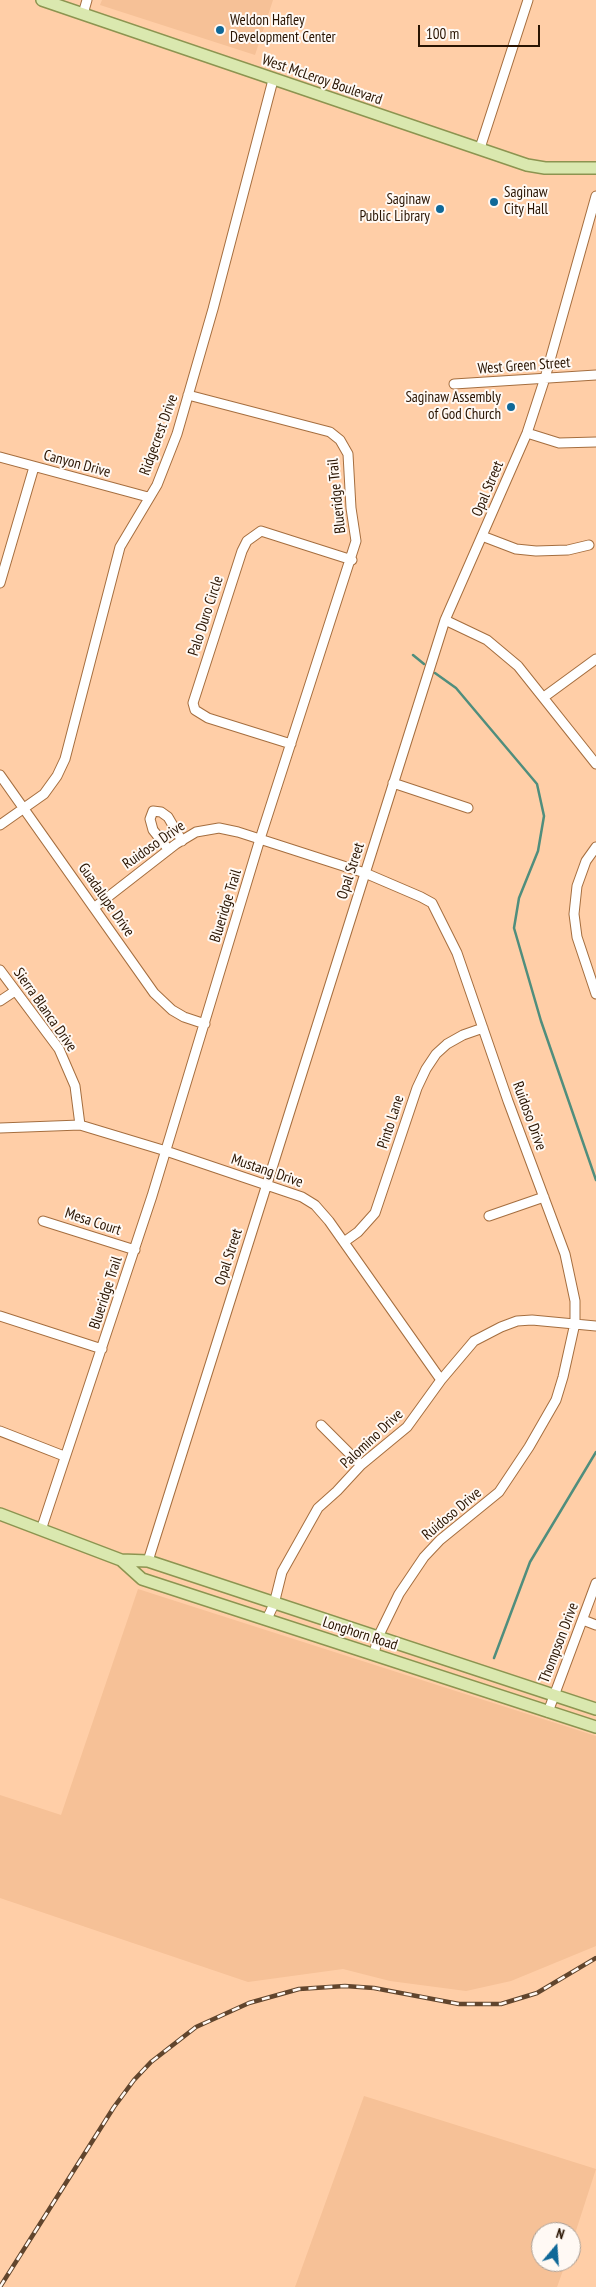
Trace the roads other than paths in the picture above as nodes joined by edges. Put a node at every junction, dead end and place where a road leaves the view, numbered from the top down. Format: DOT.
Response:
graph roads {
  1 [pos="42,0"];
  2 [pos="88,0"];
  3 [pos="528,0"];
  4 [pos="83,14"];
  5 [pos="274,80"];
  6 [pos="480,148"];
  7 [pos="596,168"];
  8 [pos="596,196"];
  9 [pos="596,375"];
  10 [pos="545,378"];
  11 [pos="454,384"];
  12 [pos="188,395"];
  13 [pos="527,434"];
  14 [pos="596,442"];
  15 [pos="0,457"];
  16 [pos="34,466"];
  17 [pos="148,497"];
  18 [pos="482,536"];
  19 [pos="589,546"];
  20 [pos="352,560"];
  21 [pos="0,583"];
  22 [pos="445,620"];
  23 [pos="596,659"];
  24 [pos="544,697"];
  25 [pos="291,744"];
  26 [pos="596,764"];
  27 [pos="0,775"];
  28 [pos="394,783"];
  29 [pos="24,808"];
  30 [pos="468,808"];
  31 [pos="0,825"];
  32 [pos="260,840"];
  33 [pos="182,841"];
  34 [pos="596,846"];
  35 [pos="168,849"];
  36 [pos="365,873"];
  37 [pos="95,907"];
  38 [pos="0,970"];
  39 [pos="595,989"];
  40 [pos="14,991"];
  41 [pos="0,1001"];
  42 [pos="205,1024"];
  43 [pos="483,1028"];
  44 [pos="80,1124"];
  45 [pos="0,1128"];
  46 [pos="166,1150"];
  47 [pos="266,1185"];
  48 [pos="544,1197"];
  49 [pos="489,1216"];
  50 [pos="43,1220"];
  51 [pos="344,1242"];
  52 [pos="134,1250"];
  53 [pos="0,1316"];
  54 [pos="575,1323"];
  55 [pos="596,1326"];
  56 [pos="102,1349"];
  57 [pos="441,1380"];
  58 [pos="321,1425"];
  59 [pos="0,1431"];
  60 [pos="64,1456"];
  61 [pos="361,1465"];
  62 [pos="0,1514"];
  63 [pos="41,1530"];
  64 [pos="120,1560"];
  65 [pos="148,1561"];
  66 [pos="596,1583"];
  67 [pos="274,1604"];
  68 [pos="267,1619"];
  69 [pos="582,1620"];
  70 [pos="596,1625"];
  71 [pos="378,1637"];
  72 [pos="374,1654"];
  73 [pos="553,1695"];
  74 [pos="596,1709"];
  75 [pos="548,1712"];
  76 [pos="596,1728"];
  1 -- 4 [label="main road, West McLeroy Boulevard"];
  2 -- 4 [label="street"];
  3 -- 6 [label="street"];
  4 -- 5 [label="main road, West McLeroy Boulevard"];
  5 -- 6 [label="main road, West McLeroy Boulevard"];
  5 -- 12 [label="street, Ridgecrest Drive"];
  6 -- 7 [label="main road, West McLeroy Boulevard"];
  8 -- 10 [label="street, Opal Street"];
  9 -- 10 [label="street, West Green Street"];
  10 -- 11 [label="street, West Green Street"];
  10 -- 13 [label="street, Opal Street"];
  12 -- 17 [label="street, Ridgecrest Drive"];
  12 -- 20 [label="street, Blueridge Trail"];
  13 -- 14 [label="street"];
  13 -- 18 [label="street, Opal Street"];
  15 -- 16 [label="street, Canyon Drive"];
  16 -- 17 [label="street, Canyon Drive"];
  16 -- 21 [label="street"];
  17 -- 29 [label="street, Ridgecrest Drive"];
  18 -- 19 [label="street"];
  18 -- 22 [label="street, Opal Street"];
  20 -- 25 [label="street, Blueridge Trail"];
  20 -- 25 [label="street, Palo Duro Circle"];
  22 -- 24 [label="street"];
  22 -- 28 [label="street, Opal Street"];
  23 -- 24 [label="street"];
  24 -- 26 [label="street"];
  25 -- 32 [label="street, Blueridge Trail"];
  27 -- 29 [label="street, Guadalupe Drive"];
  28 -- 30 [label="street"];
  28 -- 36 [label="street, Opal Street"];
  29 -- 31 [label="street, Ridgecrest Drive"];
  29 -- 37 [label="street, Guadalupe Drive"];
  32 -- 33 [label="street, Ruidoso Drive"];
  32 -- 36 [label="street, Ruidoso Drive"];
  32 -- 42 [label="street, Blueridge Trail"];
  33 -- 35 [label="street, Ruidoso Drive"];
  33 -- 35 [label="street"];
  34 -- 39 [label="street"];
  35 -- 37 [label="street, Ruidoso Drive"];
  36 -- 43 [label="street, Ruidoso Drive"];
  36 -- 47 [label="street, Opal Street"];
  37 -- 42 [label="street, Guadalupe Drive"];
  38 -- 40 [label="street, Sierra Blanca Drive"];
  40 -- 41 [label="street"];
  40 -- 44 [label="street, Sierra Blanca Drive"];
  42 -- 46 [label="street, Blueridge Trail"];
  43 -- 48 [label="street, Ruidoso Drive"];
  43 -- 51 [label="street, Pinto Lane"];
  44 -- 45 [label="street, Mustang Drive"];
  44 -- 46 [label="street, Mustang Drive"];
  46 -- 47 [label="street, Mustang Drive"];
  46 -- 52 [label="street, Blueridge Trail"];
  47 -- 51 [label="street, Mustang Drive"];
  47 -- 65 [label="street, Opal Street"];
  48 -- 49 [label="street"];
  48 -- 54 [label="street, Ruidoso Drive"];
  50 -- 52 [label="street, Mesa Court"];
  51 -- 57 [label="street, Mustang Drive"];
  52 -- 56 [label="street, Blueridge Trail"];
  53 -- 56 [label="street"];
  54 -- 55 [label="street, Palomino Drive"];
  54 -- 57 [label="street, Palomino Drive"];
  54 -- 71 [label="street, Ruidoso Drive"];
  56 -- 60 [label="street, Blueridge Trail"];
  57 -- 61 [label="street, Palomino Drive"];
  58 -- 61 [label="street"];
  59 -- 60 [label="street"];
  60 -- 63 [label="street, Blueridge Trail"];
  61 -- 67 [label="street, Palomino Drive"];
  62 -- 63 [label="main road, Longhorn Road"];
  63 -- 64 [label="main road, Longhorn Road"];
  64 -- 65 [label="main road, Longhorn Road"];
  64 -- 68 [label="main road, Longhorn Road"];
  65 -- 67 [label="main road, Longhorn Road"];
  66 -- 69 [label="street, Thompson Drive"];
  67 -- 68 [label="street, Palomino Drive"];
  67 -- 71 [label="main road, Longhorn Road"];
  68 -- 72 [label="main road, Longhorn Road"];
  69 -- 70 [label="street"];
  69 -- 73 [label="street, Thompson Drive"];
  71 -- 72 [label="street, Ruidoso Drive"];
  71 -- 73 [label="main road, Longhorn Road"];
  72 -- 75 [label="main road, Longhorn Road"];
  73 -- 74 [label="main road, Longhorn Road"];
  73 -- 75 [label="street, Thompson Drive"];
  75 -- 76 [label="main road, Longhorn Road"];
}
